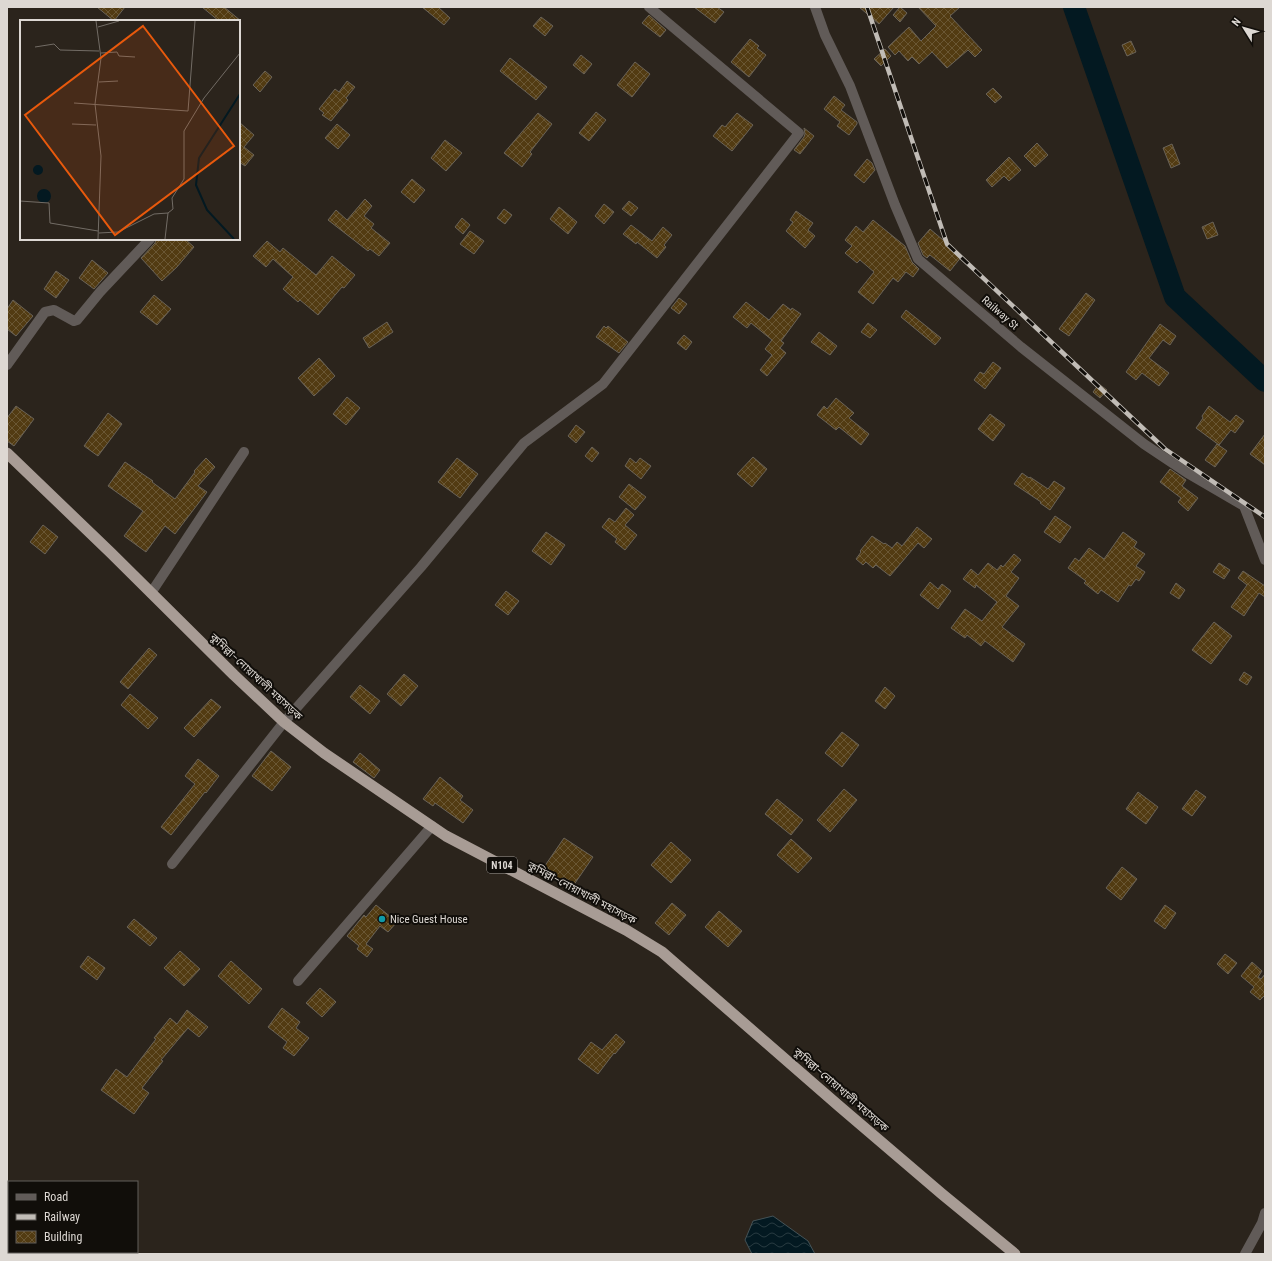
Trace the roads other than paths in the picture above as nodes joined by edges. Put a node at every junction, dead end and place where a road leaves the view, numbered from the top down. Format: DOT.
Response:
graph roads {
  1 [pos="649,7"];
  2 [pos="815,7"];
  3 [pos="149,240"];
  4 [pos="7,365"];
  5 [pos="244,452"];
  6 [pos="7,453"];
  7 [pos="1265,560"];
  8 [pos="151,593"];
  9 [pos="284,722"];
  10 [pos="432,826"];
  11 [pos="172,864"];
  12 [pos="298,982"];
  13 [pos="1265,1213"];
  14 [pos="1015,1254"];
  15 [pos="1245,1254"];
  1 -- 9 [label="street"];
  2 -- 7 [label="street, Railway St"];
  3 -- 4 [label="street"];
  5 -- 8 [label="street"];
  6 -- 8 [label="highway, কুমিল্লা–নোয়াখালী মহাসড়ক / N104"];
  8 -- 9 [label="highway, কুমিল্লা–নোয়াখালী মহাসড়ক / N104"];
  9 -- 10 [label="highway, কুমিল্লা–নোয়াখালী মহাসড়ক / N104"];
  9 -- 11 [label="street"];
  10 -- 12 [label="street"];
  10 -- 14 [label="highway, কুমিল্লা–নোয়াখালী মহাসড়ক / N104"];
  13 -- 15 [label="street"];
}
